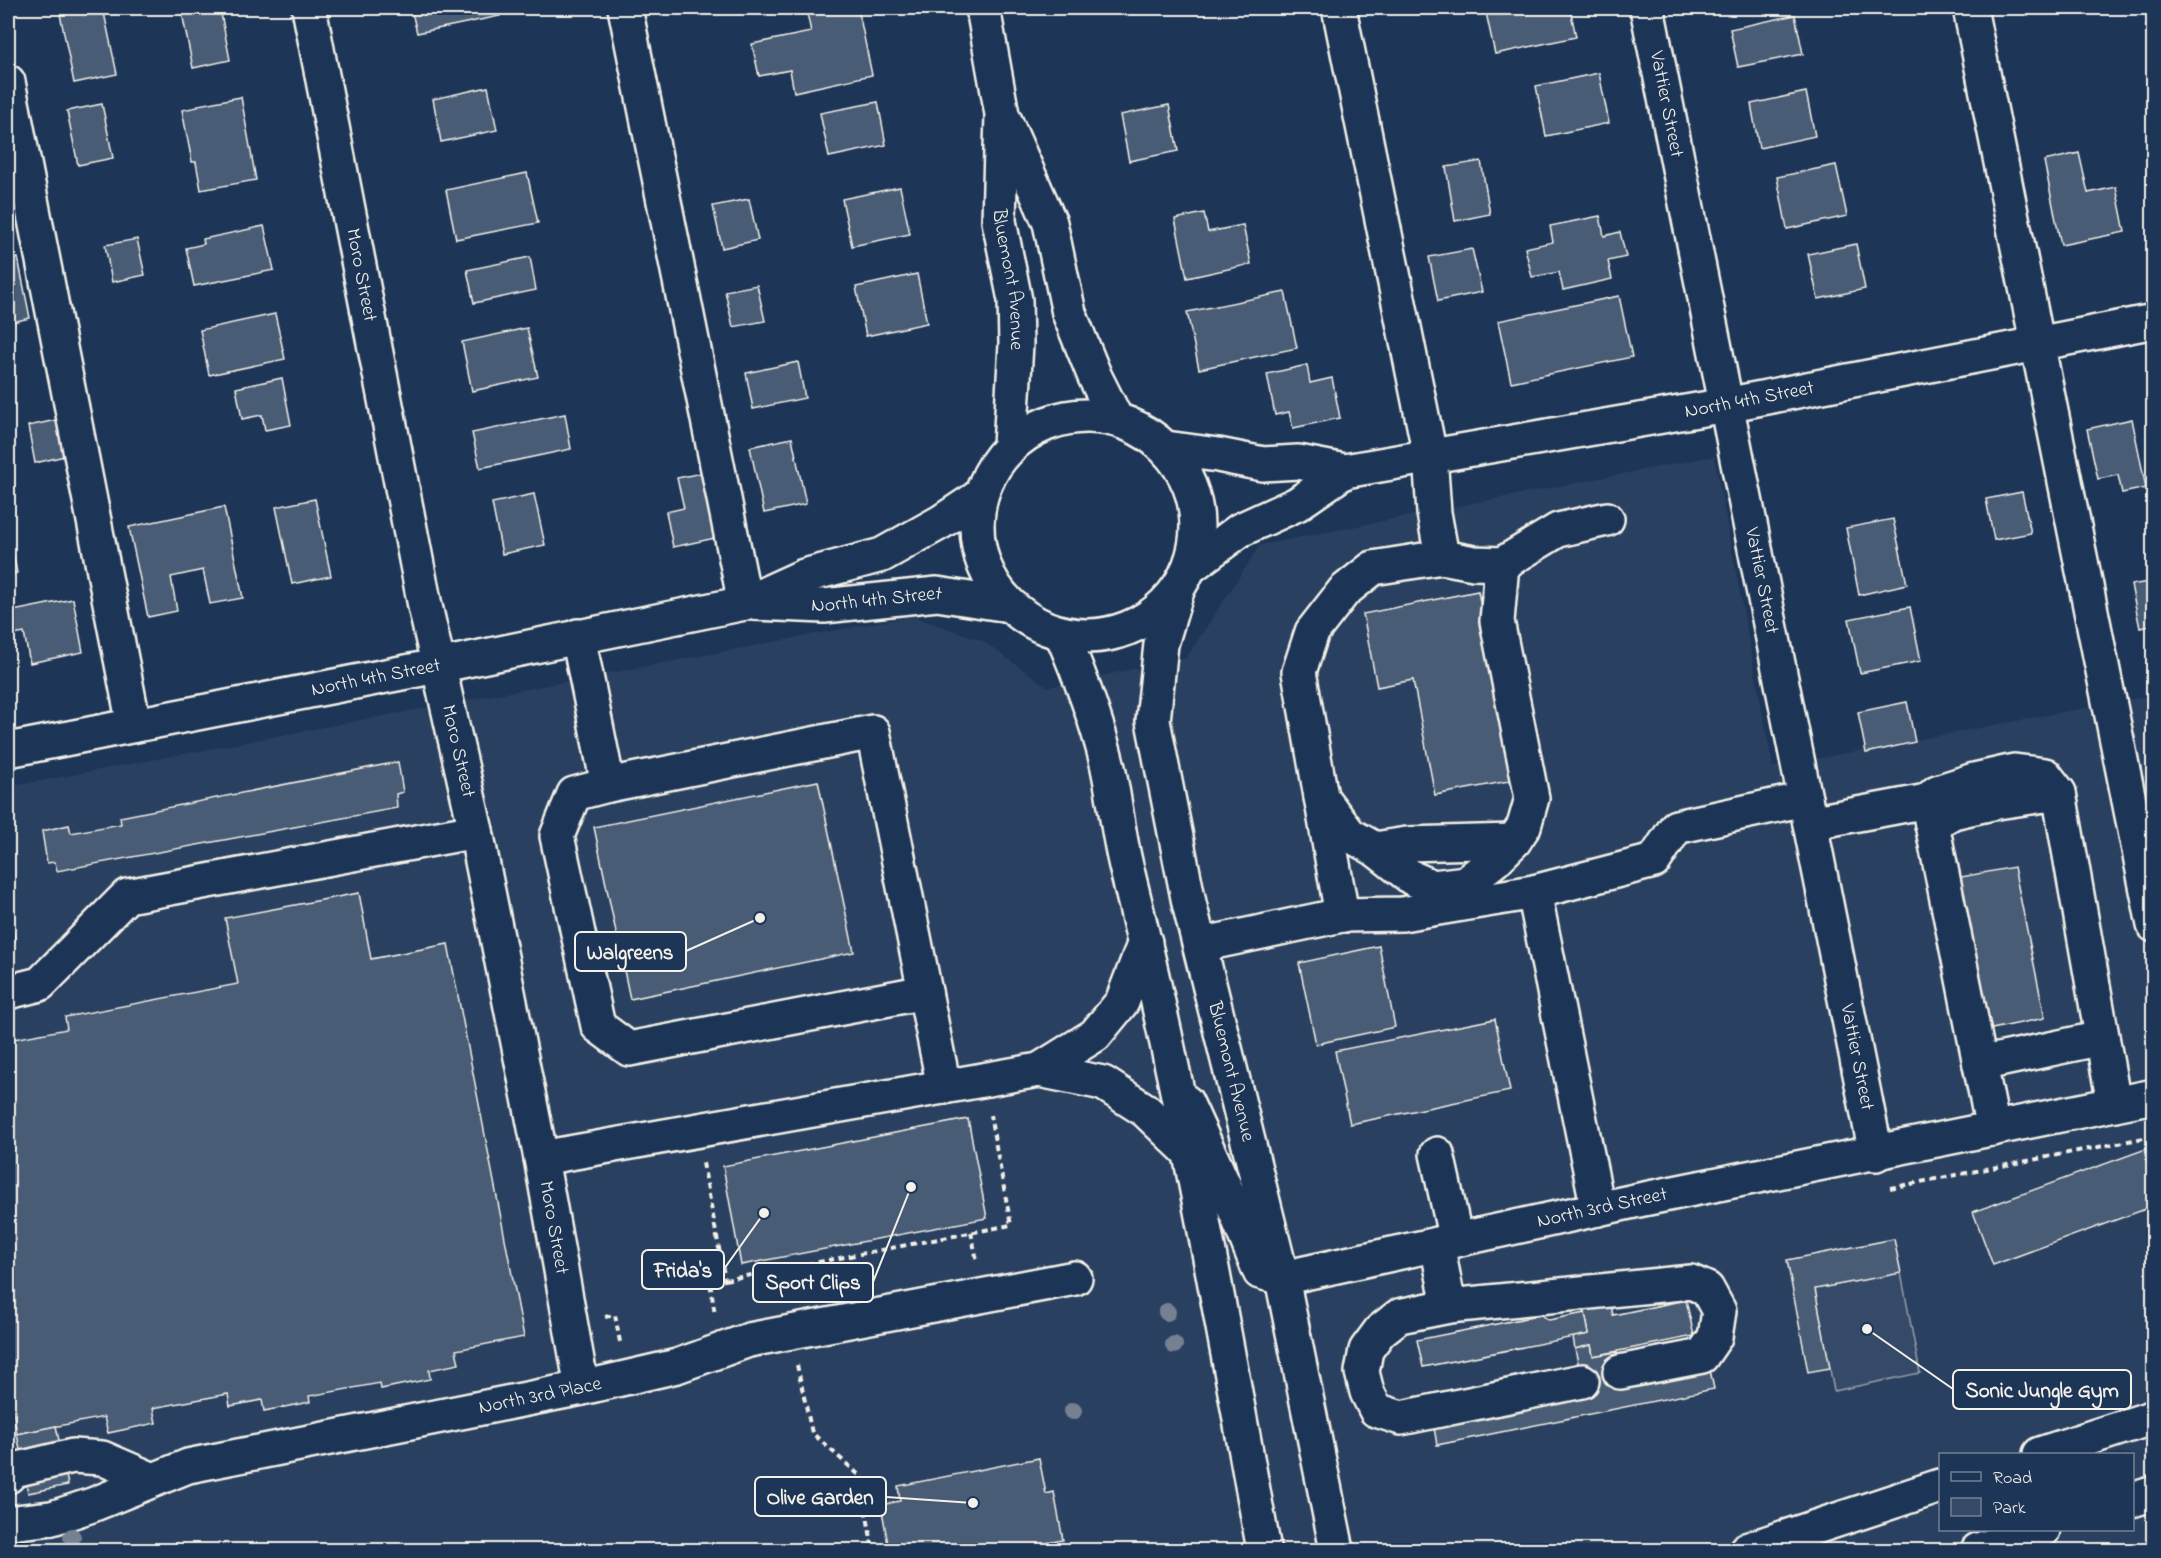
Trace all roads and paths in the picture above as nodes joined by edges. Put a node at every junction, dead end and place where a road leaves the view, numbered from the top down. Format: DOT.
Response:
graph roads {
  1 [pos="309,8"];
  2 [pos="625,8"];
  3 [pos="983,8"];
  4 [pos="1339,8"];
  5 [pos="1647,8"];
  6 [pos="1970,8"];
  7 [pos="8,82"];
  8 [pos="1002,114"];
  9 [pos="2154,321"];
  10 [pos="2037,344"];
  11 [pos="1726,405"];
  12 [pos="1116,419"];
  13 [pos="1010,446"];
  14 [pos="1166,448"];
  15 [pos="1430,455"];
  16 [pos="1345,471"];
  17 [pos="980,496"];
  18 [pos="1607,519"];
  19 [pos="1442,557"];
  20 [pos="1502,564"];
  21 [pos="1184,579"];
  22 [pos="745,603"];
  23 [pos="1009,604"];
  24 [pos="1062,634"];
  25 [pos="578,636"];
  26 [pos="437,666"];
  27 [pos="134,725"];
  28 [pos="8,750"];
  29 [pos="608,785"];
  30 [pos="1321,796"];
  31 [pos="1807,811"];
  32 [pos="1929,813"];
  33 [pos="476,831"];
  34 [pos="1514,841"];
  35 [pos="1375,849"];
  36 [pos="1534,892"];
  37 [pos="1342,915"];
  38 [pos="2154,925"];
  39 [pos="1145,942"];
  40 [pos="1200,945"];
  41 [pos="8,992"];
  42 [pos="926,992"];
  43 [pos="2102,1038"];
  44 [pos="1980,1064"];
  45 [pos="1039,1070"];
  46 [pos="1175,1078"];
  47 [pos="944,1087"];
  48 [pos="2154,1096"];
  49 [pos="2114,1104"];
  50 [pos="990,1114"];
  51 [pos="1993,1129"];
  52 [pos="2154,1136"];
  53 [pos="1190,1154"];
  54 [pos="1876,1154"];
  55 [pos="1437,1155"];
  56 [pos="541,1158"];
  57 [pos="702,1158"];
  58 [pos="1910,1185"];
  59 [pos="1598,1209"];
  60 [pos="1446,1242"];
  61 [pos="1075,1278"];
  62 [pos="1282,1278"];
  63 [pos="724,1280"];
  64 [pos="1449,1306"];
  65 [pos="604,1318"];
  66 [pos="706,1319"];
  67 [pos="630,1341"];
  68 [pos="1620,1372"];
  69 [pos="1582,1381"];
  70 [pos="582,1388"];
  71 [pos="2154,1417"];
  72 [pos="812,1433"];
  73 [pos="2046,1453"];
  74 [pos="8,1476"];
  75 [pos="153,1480"];
  76 [pos="1939,1487"];
  77 [pos="2154,1493"];
  78 [pos="2134,1500"];
  79 [pos="8,1522"];
  80 [pos="2040,1531"];
  81 [pos="873,1551"];
  82 [pos="1264,1551"];
  83 [pos="1337,1551"];
  84 [pos="1746,1551"];
  85 [pos="1978,1551"];
  1 -- 26 [label="main road, Moro Street"];
  2 -- 22 [label="main road"];
  3 -- 8 [label="main road, Bluemont Avenue"];
  4 -- 15 [label="main road"];
  5 -- 11 [label="main road, Vattier Street"];
  6 -- 10 [label="main road"];
  7 -- 27 [label="main road"];
  8 -- 12 [label="main road, Bluemont Avenue"];
  8 -- 13 [label="main road, Bluemont Avenue"];
  9 -- 10 [label="main road, North 4th Street"];
  10 -- 11 [label="main road, North 4th Street"];
  10 -- 38 [label="main road"];
  11 -- 15 [label="main road, North 4th Street"];
  11 -- 31 [label="main road, Vattier Street"];
  12 -- 13 [label="main road"];
  12 -- 14 [label="main road"];
  13 -- 17 [label="main road"];
  14 -- 16 [label="main road, North 4th Street"];
  14 -- 21 [label="main road, Bluemont Avenue"];
  15 -- 16 [label="main road, North 4th Street"];
  15 -- 19 [label="main road"];
  16 -- 21 [label="main road, North 4th Street"];
  17 -- 22 [label="main road, North 4th Street"];
  17 -- 23 [label="main road"];
  18 -- 20 [label="main road"];
  19 -- 20 [label="main road"];
  19 -- 30 [label="main road"];
  20 -- 34 [label="main road"];
  21 -- 24 [label="main road, North 4th Street"];
  21 -- 40 [label="main road, Bluemont Avenue"];
  22 -- 23 [label="main road, North 4th Street"];
  22 -- 25 [label="main road, North 4th Street"];
  23 -- 24 [label="main road, North 4th Street"];
  24 -- 39 [label="main road"];
  25 -- 26 [label="main road, North 4th Street"];
  25 -- 29 [label="main road"];
  26 -- 27 [label="main road, North 4th Street"];
  26 -- 33 [label="main road, Moro Street"];
  27 -- 28 [label="main road, North 4th Street"];
  29 -- 42 [label="main road"];
  29 -- 42 [label="main road"];
  30 -- 35 [label="main road"];
  30 -- 37 [label="main road"];
  31 -- 32 [label="main road"];
  31 -- 36 [label="main road"];
  31 -- 54 [label="main road, Vattier Street"];
  32 -- 43 [label="main road"];
  32 -- 44 [label="main road"];
  33 -- 41 [label="main road"];
  33 -- 56 [label="main road, Moro Street"];
  34 -- 35 [label="main road"];
  34 -- 35 [label="main road"];
  36 -- 37 [label="main road"];
  36 -- 59 [label="main road"];
  37 -- 40 [label="main road"];
  39 -- 45 [label="main road"];
  39 -- 46 [label="main road"];
  40 -- 62 [label="main road, Bluemont Avenue"];
  42 -- 47 [label="main road"];
  43 -- 44 [label="main road"];
  43 -- 49 [label="main road"];
  44 -- 51 [label="main road"];
  45 -- 47 [label="main road"];
  45 -- 53 [label="main road"];
  46 -- 53 [label="main road"];
  46 -- 62 [label="main road"];
  47 -- 56 [label="main road"];
  48 -- 49 [label="main road, North 3rd Street"];
  49 -- 51 [label="main road, North 3rd Street"];
  50 -- 63 [label="path"];
  51 -- 54 [label="main road, North 3rd Street"];
  52 -- 58 [label="path"];
  53 -- 82 [label="main road"];
  54 -- 59 [label="main road, North 3rd Street"];
  55 -- 60 [label="main road"];
  56 -- 70 [label="main road, Moro Street"];
  57 -- 63 [label="path"];
  59 -- 60 [label="main road, North 3rd Street"];
  60 -- 62 [label="main road, North 3rd Street"];
  60 -- 64 [label="main road"];
  61 -- 70 [label="main road, North 3rd Place"];
  62 -- 83 [label="main road, Bluemont Avenue"];
  63 -- 66 [label="path"];
  64 -- 68 [label="main road"];
  64 -- 69 [label="main road"];
  65 -- 67 [label="path"];
  70 -- 75 [label="main road, North 3rd Place"];
  71 -- 73 [label="main road"];
  72 -- 81 [label="path"];
  74 -- 75 [label="main road"];
  75 -- 79 [label="main road, North 3rd Place"];
  76 -- 84 [label="main road"];
  77 -- 78 [label="main road"];
  80 -- 85 [label="main road"];
}
